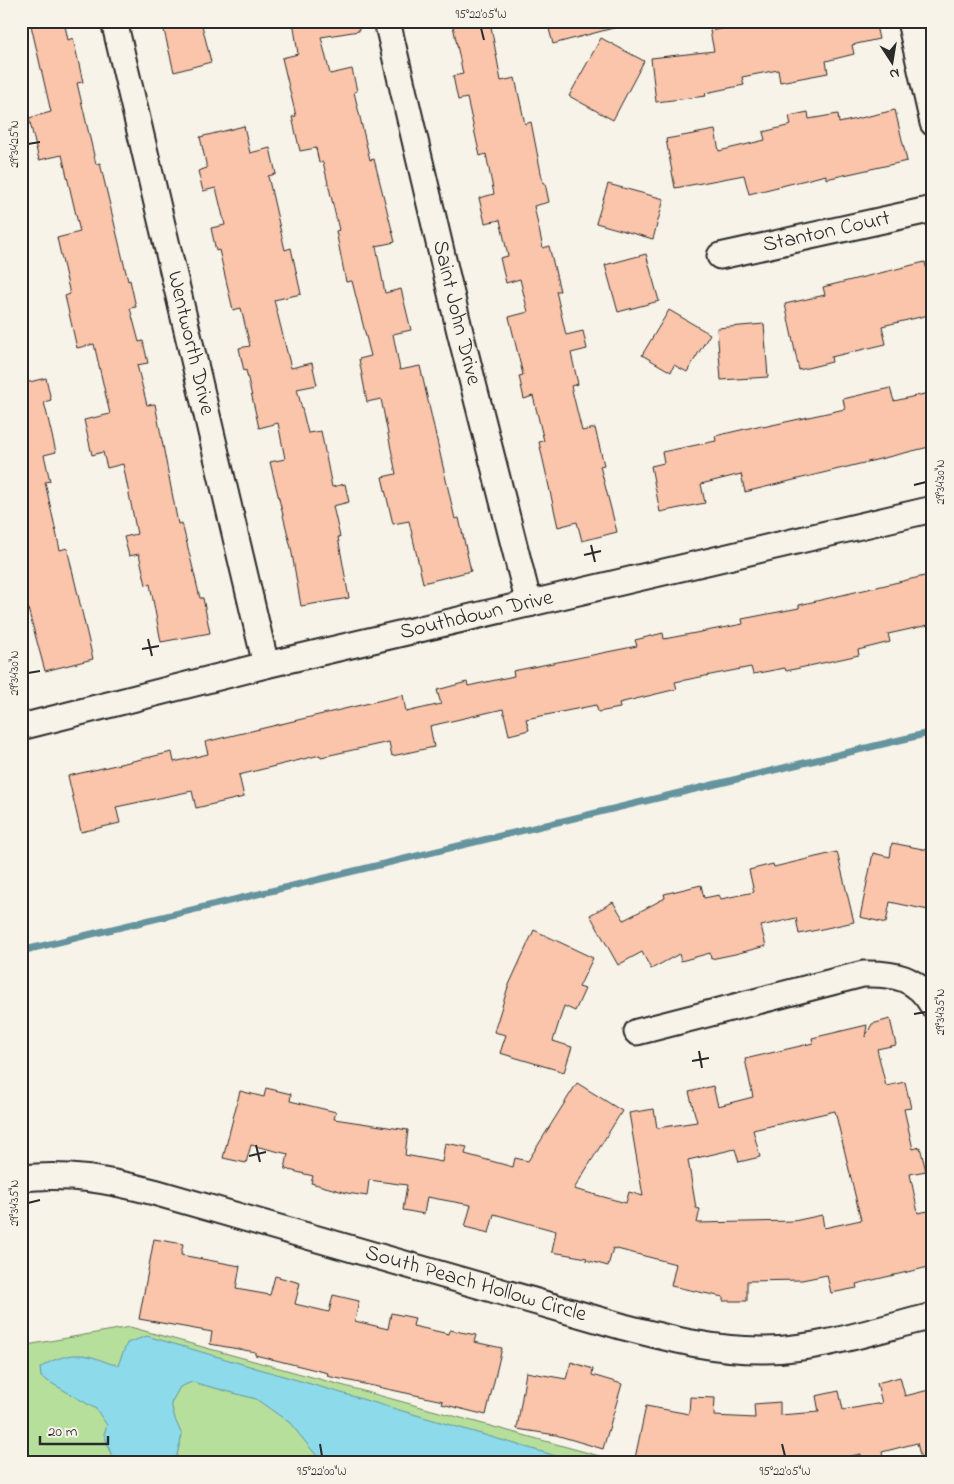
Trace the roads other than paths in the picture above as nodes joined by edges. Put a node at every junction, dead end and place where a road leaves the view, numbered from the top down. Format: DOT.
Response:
graph roads {
  1 [pos="114,21"];
  2 [pos="387,21"];
  3 [pos="910,21"];
  4 [pos="933,123"];
  5 [pos="933,209"];
  6 [pos="720,256"];
  7 [pos="933,510"];
  8 [pos="529,604"];
  9 [pos="266,665"];
  10 [pos="21,727"];
  11 [pos="933,1006"];
  12 [pos="637,1032"];
  13 [pos="21,1178"];
  14 [pos="933,1316"];
  1 -- 9 [label="street, Wentworth Drive"];
  2 -- 8 [label="street, Saint John Drive"];
  3 -- 4 [label="street"];
  5 -- 6 [label="street, Stanton Court"];
  7 -- 8 [label="street, Southdown Drive"];
  8 -- 9 [label="street, Southdown Drive"];
  9 -- 10 [label="street, Southdown Drive"];
  11 -- 12 [label="street"];
  13 -- 14 [label="street, South Peach Hollow Circle"];
}
